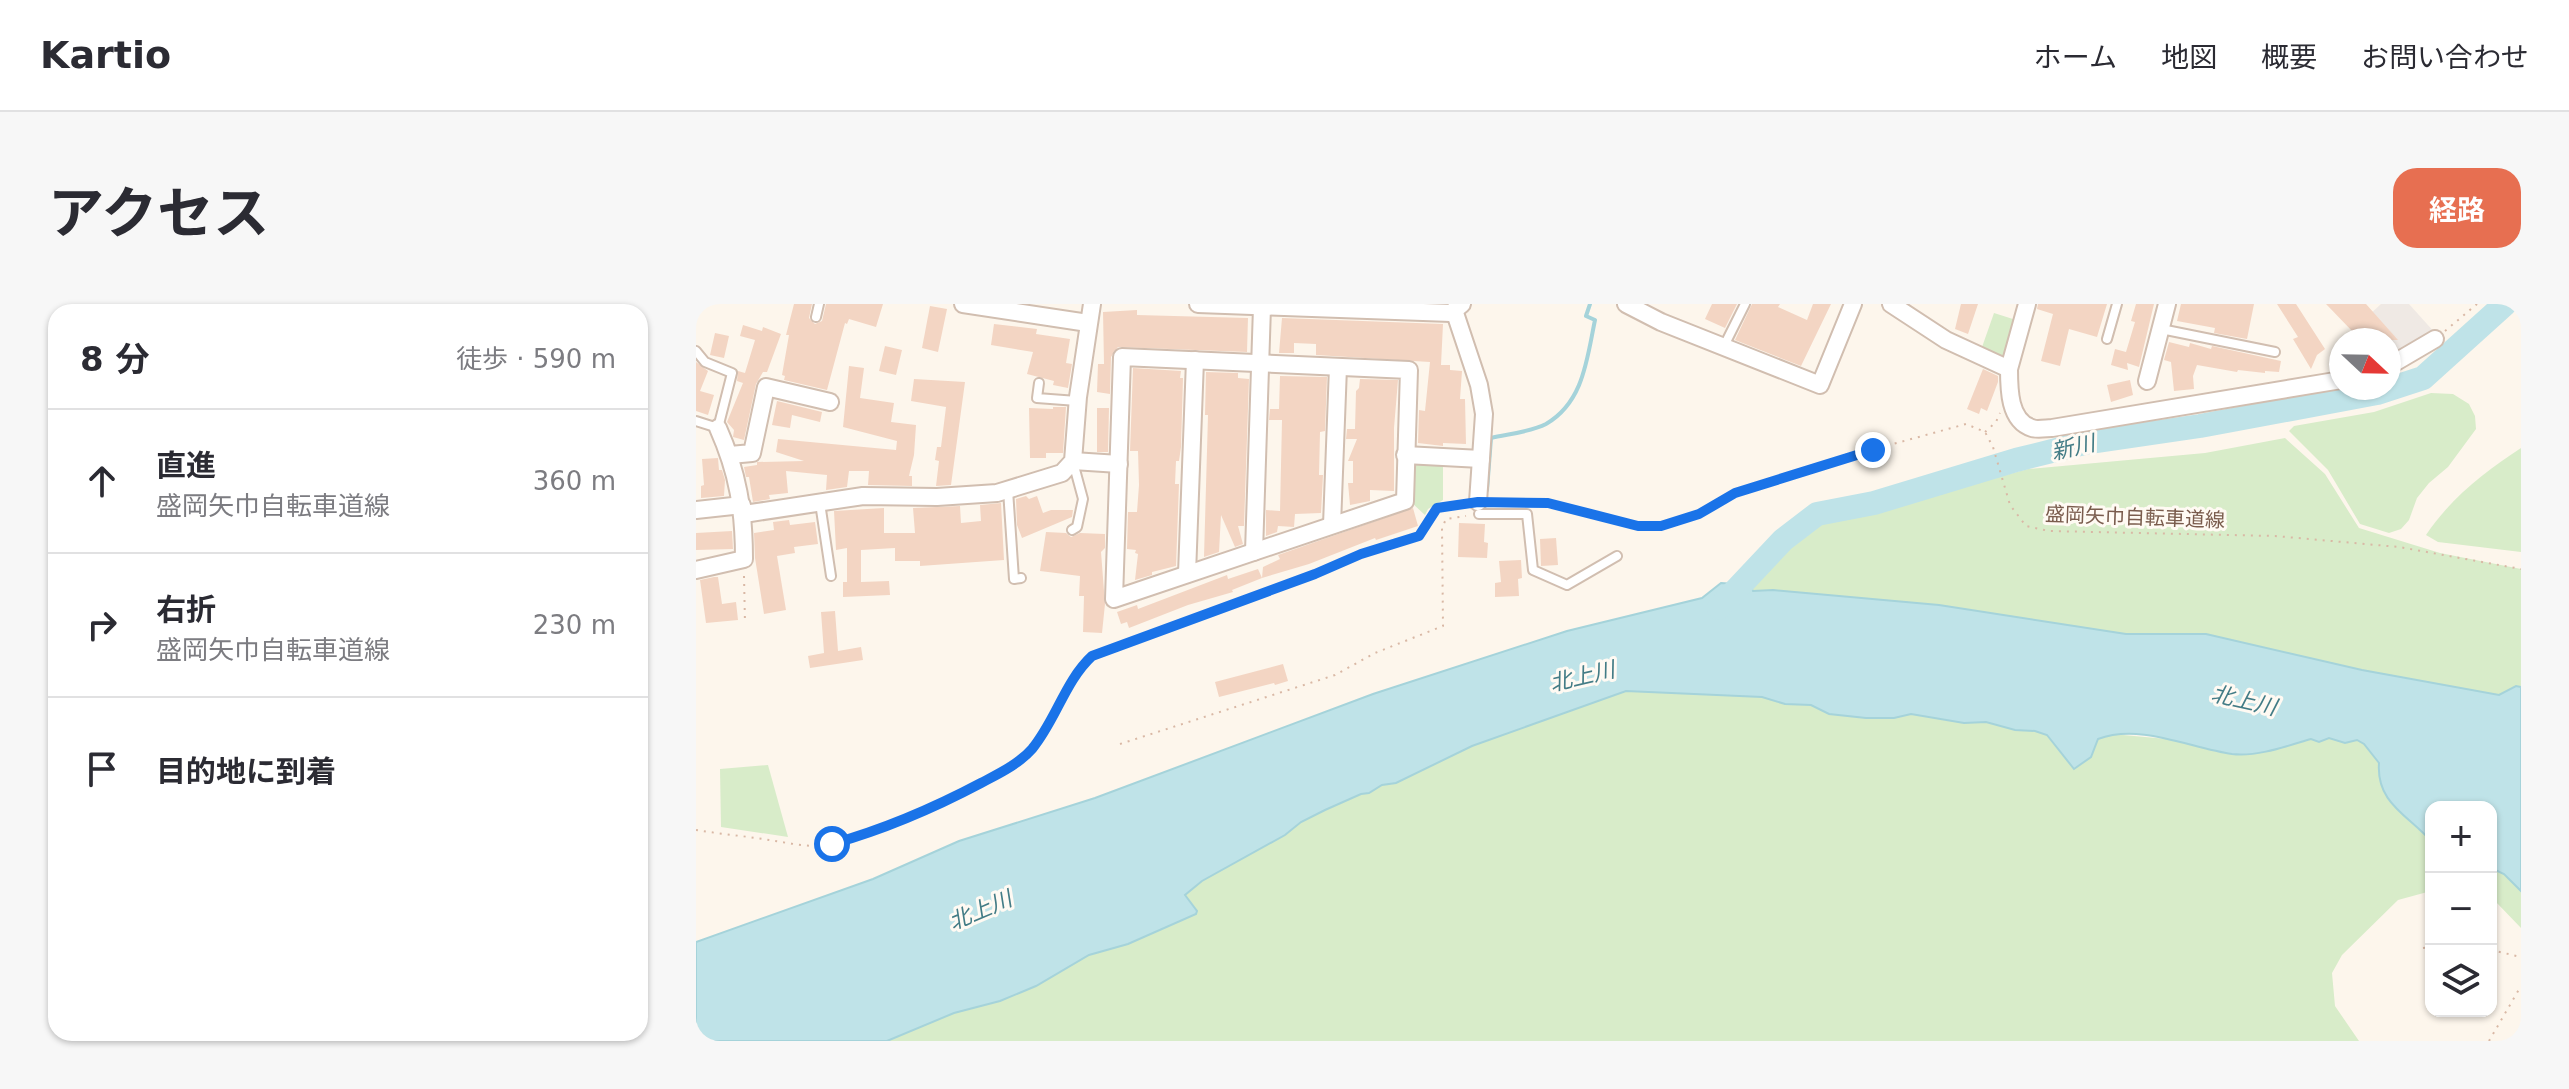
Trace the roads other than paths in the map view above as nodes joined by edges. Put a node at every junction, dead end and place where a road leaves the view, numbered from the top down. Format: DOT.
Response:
graph roads {
  1 [pos="819,304"];
  2 [pos="963,304"];
  3 [pos="1092,304"];
  4 [pos="1198,304"];
  5 [pos="1626,304"];
  6 [pos="1745,304"];
  7 [pos="1853,304"];
  8 [pos="1891,304"];
  9 [pos="2027,304"];
  10 [pos="2117,304"];
  11 [pos="2167,304"];
  12 [pos="1262,307"];
  13 [pos="1449,308"];
  14 [pos="816,317"];
  15 [pos="1088,323"];
  16 [pos="2161,329"];
  17 [pos="2107,339"];
  18 [pos="2435,339"];
  19 [pos="1724,347"];
  20 [pos="696,351"];
  21 [pos="2275,352"];
  22 [pos="2401,359"];
  23 [pos="1195,360"];
  24 [pos="1261,363"];
  25 [pos="1338,367"];
  26 [pos="2009,369"];
  27 [pos="2147,381"];
  28 [pos="2329,382"];
  29 [pos="1039,383"];
  30 [pos="1077,401"];
  31 [pos="830,402"];
  32 [pos="696,421"];
  33 [pos="718,428"];
  34 [pos="730,455"];
  35 [pos="1405,455"];
  36 [pos="1481,459"];
  37 [pos="1073,461"];
  38 [pos="1119,464"];
  39 [pos="1008,490"];
  40 [pos="820,503"];
  41 [pos="1479,508"];
  42 [pos="696,510"];
  43 [pos="743,510"];
  44 [pos="1332,525"];
  45 [pos="1072,530"];
  46 [pos="1254,552"];
  47 [pos="1617,556"];
  48 [pos="696,570"];
  49 [pos="1187,574"];
  50 [pos="831,576"];
  51 [pos="1021,578"];
  1 -- 14 [label="lane"];
  2 -- 15 [label="street"];
  3 -- 15 [label="street"];
  4 -- 12 [label="street"];
  5 -- 19 [label="street"];
  6 -- 19 [label="lane"];
  7 -- 19 [label="street"];
  8 -- 26 [label="street"];
  9 -- 26 [label="street"];
  10 -- 17 [label="lane"];
  11 -- 16 [label="street"];
  12 -- 13 [label="street"];
  12 -- 24 [label="street"];
  13 -- 36 [label="street"];
  15 -- 30 [label="street"];
  16 -- 21 [label="lane"];
  16 -- 27 [label="street"];
  18 -- 22 [label="street"];
  20 -- 33 [label="lane"];
  23 -- 24 [label="street"];
  23 -- 38 [label="street"];
  23 -- 49 [label="street"];
  24 -- 25 [label="street"];
  24 -- 46 [label="street"];
  25 -- 35 [label="street"];
  25 -- 44 [label="street"];
  26 -- 28 [label="street"];
  29 -- 30 [label="lane"];
  30 -- 37 [label="street"];
  31 -- 34 [label="street"];
  32 -- 33 [label="lane"];
  33 -- 34 [label="street"];
  34 -- 43 [label="street"];
  35 -- 36 [label="street"];
  35 -- 44 [label="street"];
  36 -- 41 [label="street"];
  37 -- 38 [label="street"];
  37 -- 39 [label="street"];
  37 -- 45 [label="lane"];
  38 -- 49 [label="street"];
  39 -- 40 [label="street"];
  39 -- 51 [label="lane"];
  40 -- 43 [label="street"];
  40 -- 50 [label="lane"];
  41 -- 47 [label="lane"];
  42 -- 43 [label="street"];
  43 -- 48 [label="street"];
  44 -- 46 [label="street"];
  46 -- 49 [label="street"];
}
